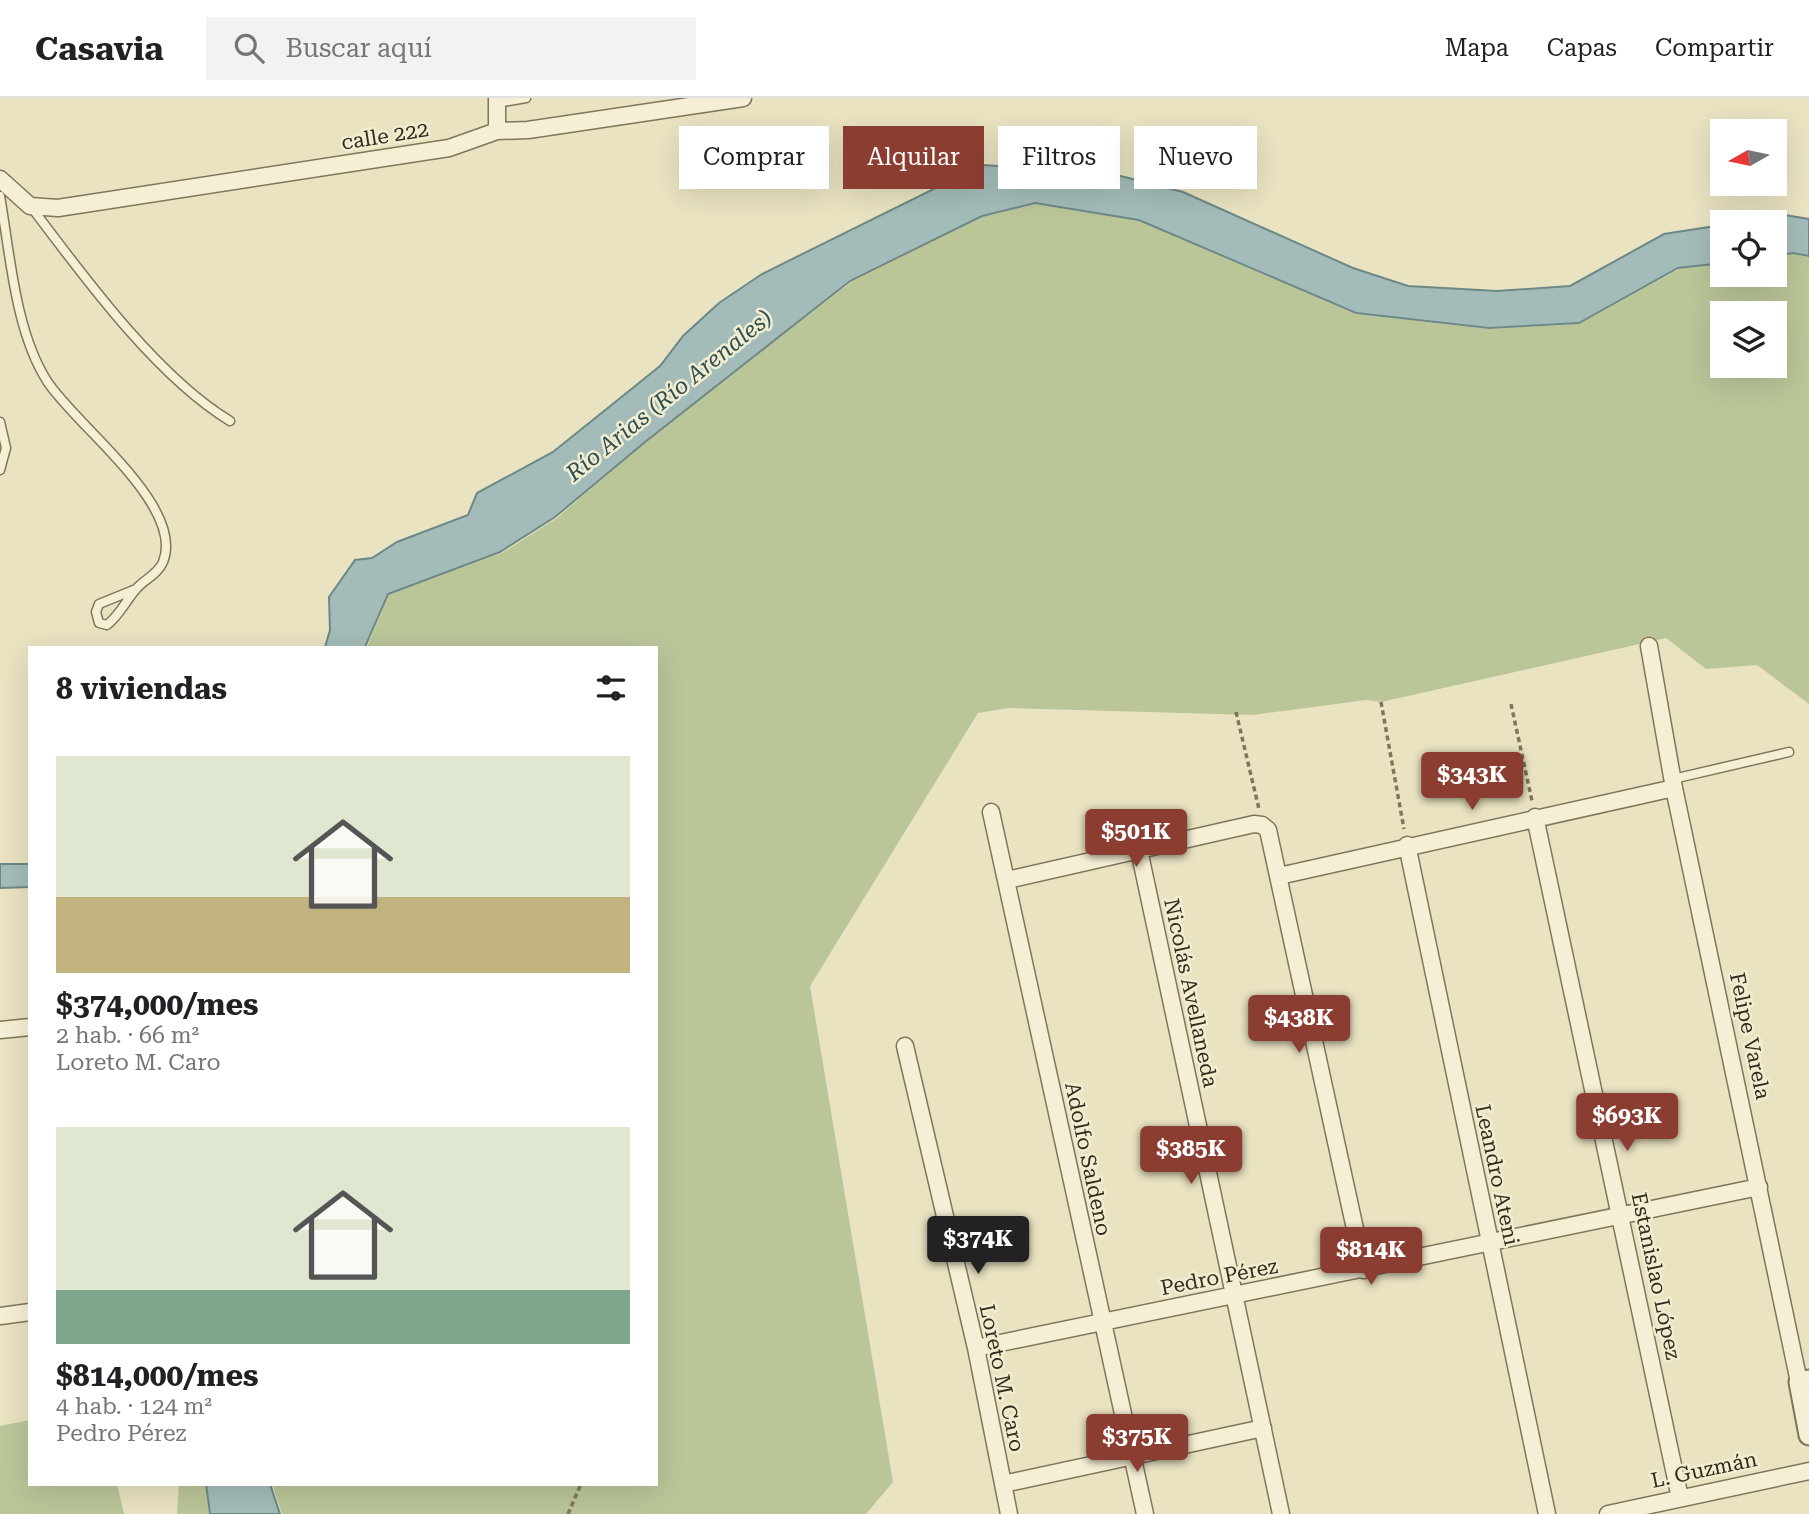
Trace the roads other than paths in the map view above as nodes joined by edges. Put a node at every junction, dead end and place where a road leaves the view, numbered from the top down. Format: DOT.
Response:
graph roads {
  1 [pos="526,98"];
  2 [pos="743,98"];
  3 [pos="497,100"];
  4 [pos="497,131"];
  5 [pos="0,179"];
  6 [pos="0,196"];
  7 [pos="30,206"];
  8 [pos="230,421"];
  9 [pos="0,422"];
  10 [pos="0,470"];
  11 [pos="136,589"];
  12 [pos="1649,646"];
  13 [pos="1789,752"];
  14 [pos="1673,784"];
  15 [pos="992,812"];
  16 [pos="1535,817"];
  17 [pos="1407,845"];
  18 [pos="1139,850"];
  19 [pos="1279,876"];
  20 [pos="1007,880"];
  21 [pos="28,1027"];
  22 [pos="0,1030"];
  23 [pos="905,1046"];
  24 [pos="1759,1187"];
  25 [pos="1622,1216"];
  26 [pos="1489,1244"];
  27 [pos="1364,1270"];
  28 [pos="1233,1297"];
  29 [pos="28,1312"];
  30 [pos="0,1315"];
  31 [pos="1101,1322"];
  32 [pos="975,1348"];
  33 [pos="1804,1381"];
  34 [pos="1263,1427"];
  35 [pos="1809,1435"];
  36 [pos="1133,1456"];
  37 [pos="1809,1471"];
  38 [pos="1003,1484"];
  39 [pos="1680,1498"];
  40 [pos="1009,1514"];
  41 [pos="1145,1514"];
  42 [pos="1281,1514"];
  43 [pos="1547,1514"];
  44 [pos="1608,1514"];
  1 -- 3 [label="lane"];
  2 -- 4 [label="street, calle 222"];
  3 -- 4 [label="street"];
  4 -- 7 [label="street, calle 222"];
  5 -- 7 [label="street"];
  6 -- 11 [label="lane"];
  7 -- 8 [label="lane"];
  9 -- 10 [label="lane"];
  11 -- 11 [label="lane"];
  12 -- 14 [label="street, Felipe Varela"];
  13 -- 14 [label="lane"];
  14 -- 16 [label="street"];
  14 -- 24 [label="street, Felipe Varela"];
  15 -- 20 [label="street, Adolfo Saldeno"];
  16 -- 17 [label="street"];
  16 -- 25 [label="street, Estanislao López"];
  17 -- 19 [label="street"];
  17 -- 26 [label="street, Leandro Ateni"];
  18 -- 19 [label="street"];
  18 -- 20 [label="street"];
  18 -- 28 [label="street, Nicolás Avellaneda"];
  19 -- 27 [label="street"];
  20 -- 31 [label="street, Adolfo Saldeno"];
  21 -- 22 [label="street"];
  23 -- 32 [label="street, Loreto M. Caro"];
  24 -- 25 [label="street, Pedro Pérez"];
  24 -- 33 [label="street, Felipe Varela"];
  25 -- 26 [label="street, Pedro Pérez"];
  25 -- 39 [label="street, Estanislao López"];
  26 -- 27 [label="street, Pedro Pérez"];
  26 -- 43 [label="street, Leandro Ateni"];
  27 -- 28 [label="street, Pedro Pérez"];
  28 -- 31 [label="street, Pedro Pérez"];
  28 -- 34 [label="street, Nicolás Avellaneda"];
  29 -- 30 [label="street"];
  31 -- 32 [label="street, Pedro Pérez"];
  31 -- 36 [label="street, Adolfo Saldeno"];
  32 -- 38 [label="street, Loreto M. Caro"];
  33 -- 35 [label="street, Felipe Varela"];
  34 -- 36 [label="street"];
  34 -- 42 [label="street, Nicolás Avellaneda"];
  36 -- 38 [label="street"];
  36 -- 41 [label="street, Adolfo Saldeno"];
  37 -- 39 [label="street, L. Guzmán"];
  38 -- 40 [label="street, Loreto M. Caro"];
  39 -- 44 [label="street, L. Guzmán"];
}
